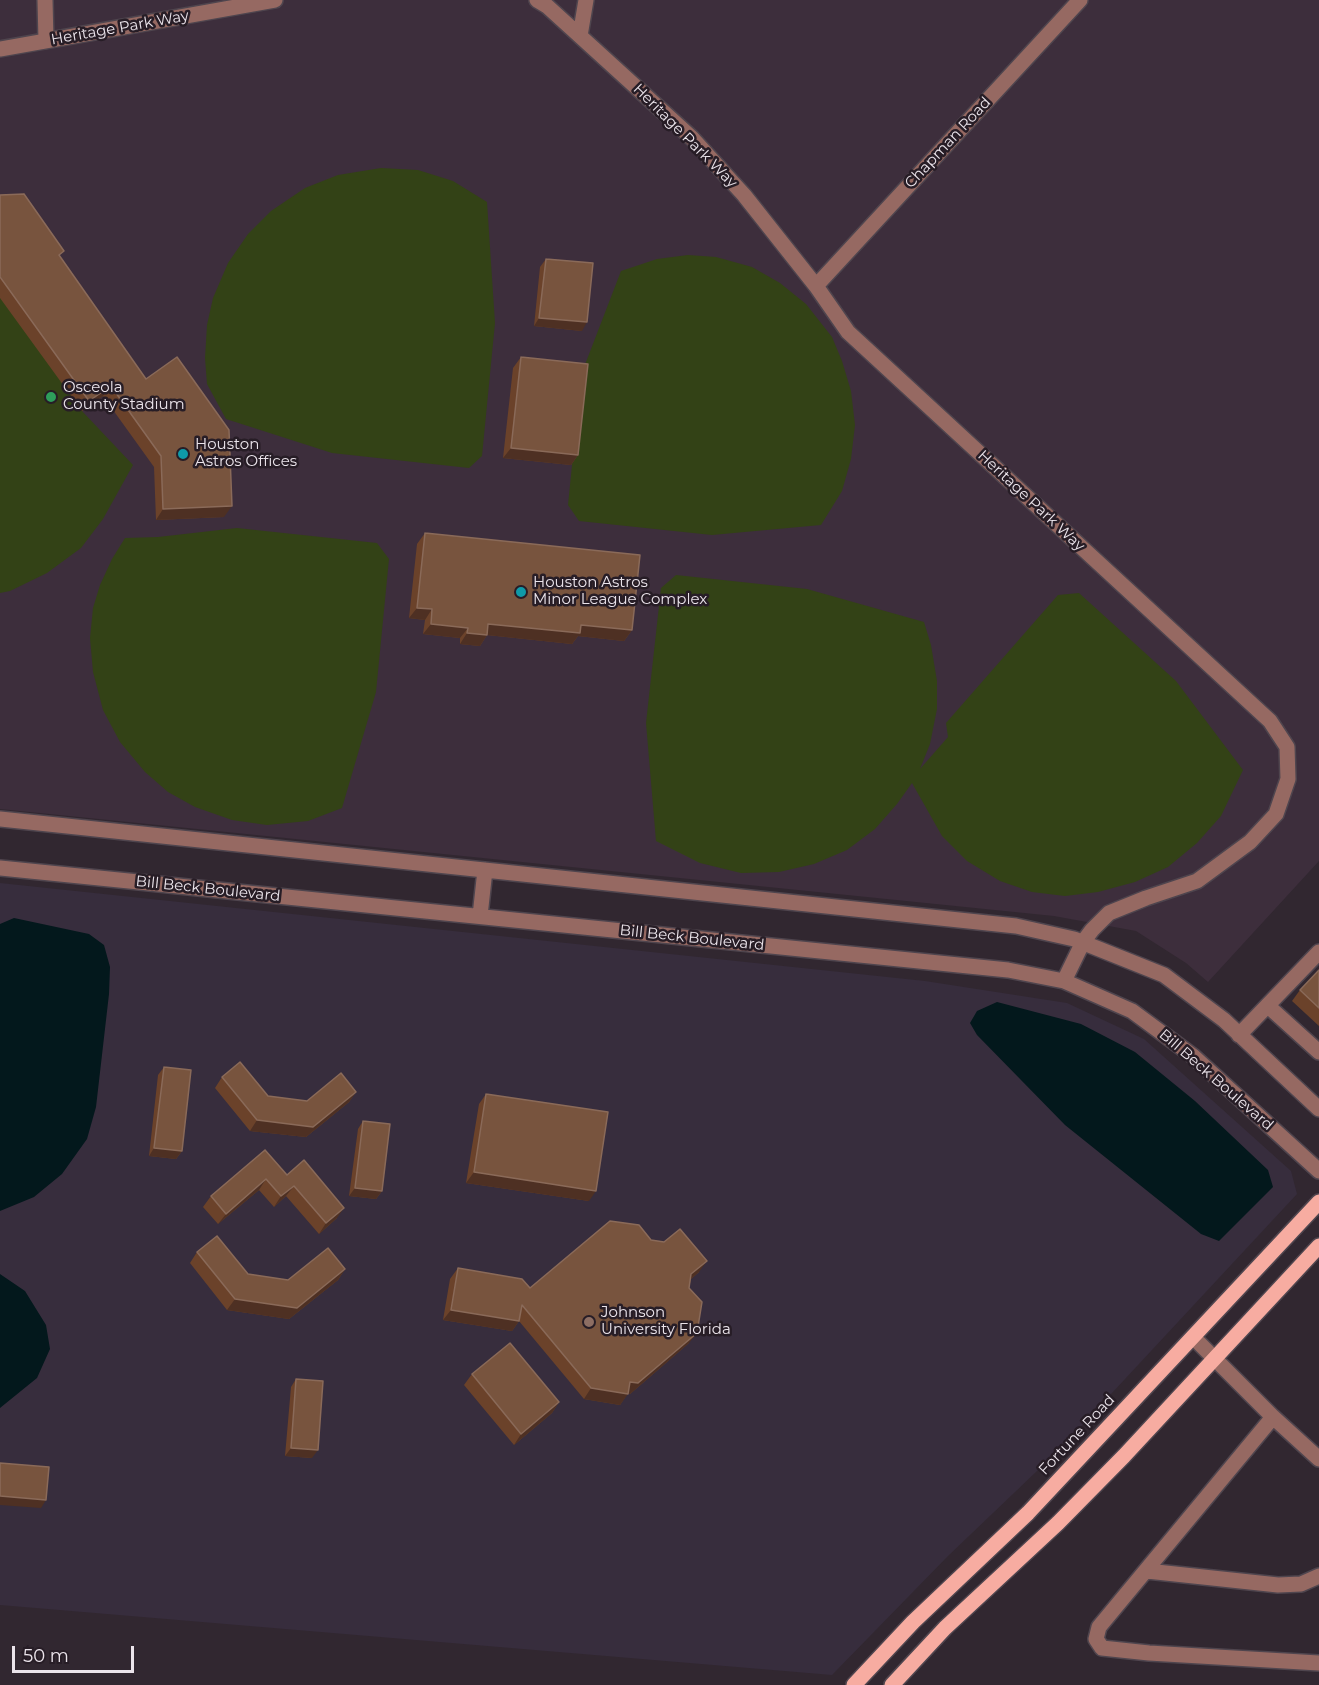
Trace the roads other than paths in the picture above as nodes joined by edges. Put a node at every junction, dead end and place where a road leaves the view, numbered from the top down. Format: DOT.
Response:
graph roads {
  1 [pos="45,0"];
  2 [pos="275,0"];
  3 [pos="537,0"];
  4 [pos="586,0"];
  5 [pos="1080,0"];
  6 [pos="580,36"];
  7 [pos="46,41"];
  8 [pos="1,44"];
  9 [pos="816,286"];
  10 [pos="0,819"];
  11 [pos="0,868"];
  12 [pos="485,870"];
  13 [pos="480,916"];
  14 [pos="1083,942"];
  15 [pos="1319,952"];
  16 [pos="1064,981"];
  17 [pos="1268,1006"];
  18 [pos="1239,1035"];
  19 [pos="1319,1052"];
  20 [pos="1319,1109"];
  21 [pos="1319,1171"];
  22 [pos="1319,1202"];
  23 [pos="1319,1246"];
  24 [pos="1193,1337"];
  25 [pos="1215,1359"];
  26 [pos="1273,1417"];
  27 [pos="1319,1459"];
  28 [pos="1147,1571"];
  29 [pos="1319,1576"];
  30 [pos="1319,1663"];
  31 [pos="854,1685"];
  32 [pos="892,1685"];
  1 -- 7 [label="street"];
  2 -- 7 [label="street, Heritage Park Way"];
  3 -- 6 [label="street, Heritage Park Way"];
  4 -- 6 [label="street"];
  5 -- 9 [label="street, Chapman Road"];
  6 -- 9 [label="street, Heritage Park Way"];
  7 -- 8 [label="street, Heritage Park Way"];
  9 -- 14 [label="street, Heritage Park Way"];
  10 -- 12 [label="street"];
  11 -- 13 [label="street, Bill Beck Boulevard"];
  12 -- 13 [label="street"];
  12 -- 14 [label="street"];
  13 -- 16 [label="street, Bill Beck Boulevard"];
  14 -- 16 [label="street, Heritage Park Way"];
  14 -- 18 [label="street"];
  15 -- 17 [label="street"];
  16 -- 21 [label="street, Bill Beck Boulevard"];
  17 -- 18 [label="street"];
  17 -- 19 [label="street"];
  18 -- 20 [label="street"];
  22 -- 24 [label="main road, Fortune Road"];
  23 -- 25 [label="main road"];
  24 -- 25 [label="street"];
  24 -- 31 [label="main road, Fortune Road"];
  25 -- 26 [label="street"];
  25 -- 32 [label="main road"];
  26 -- 27 [label="street"];
  26 -- 28 [label="street"];
  28 -- 29 [label="street"];
  28 -- 30 [label="street"];
}
